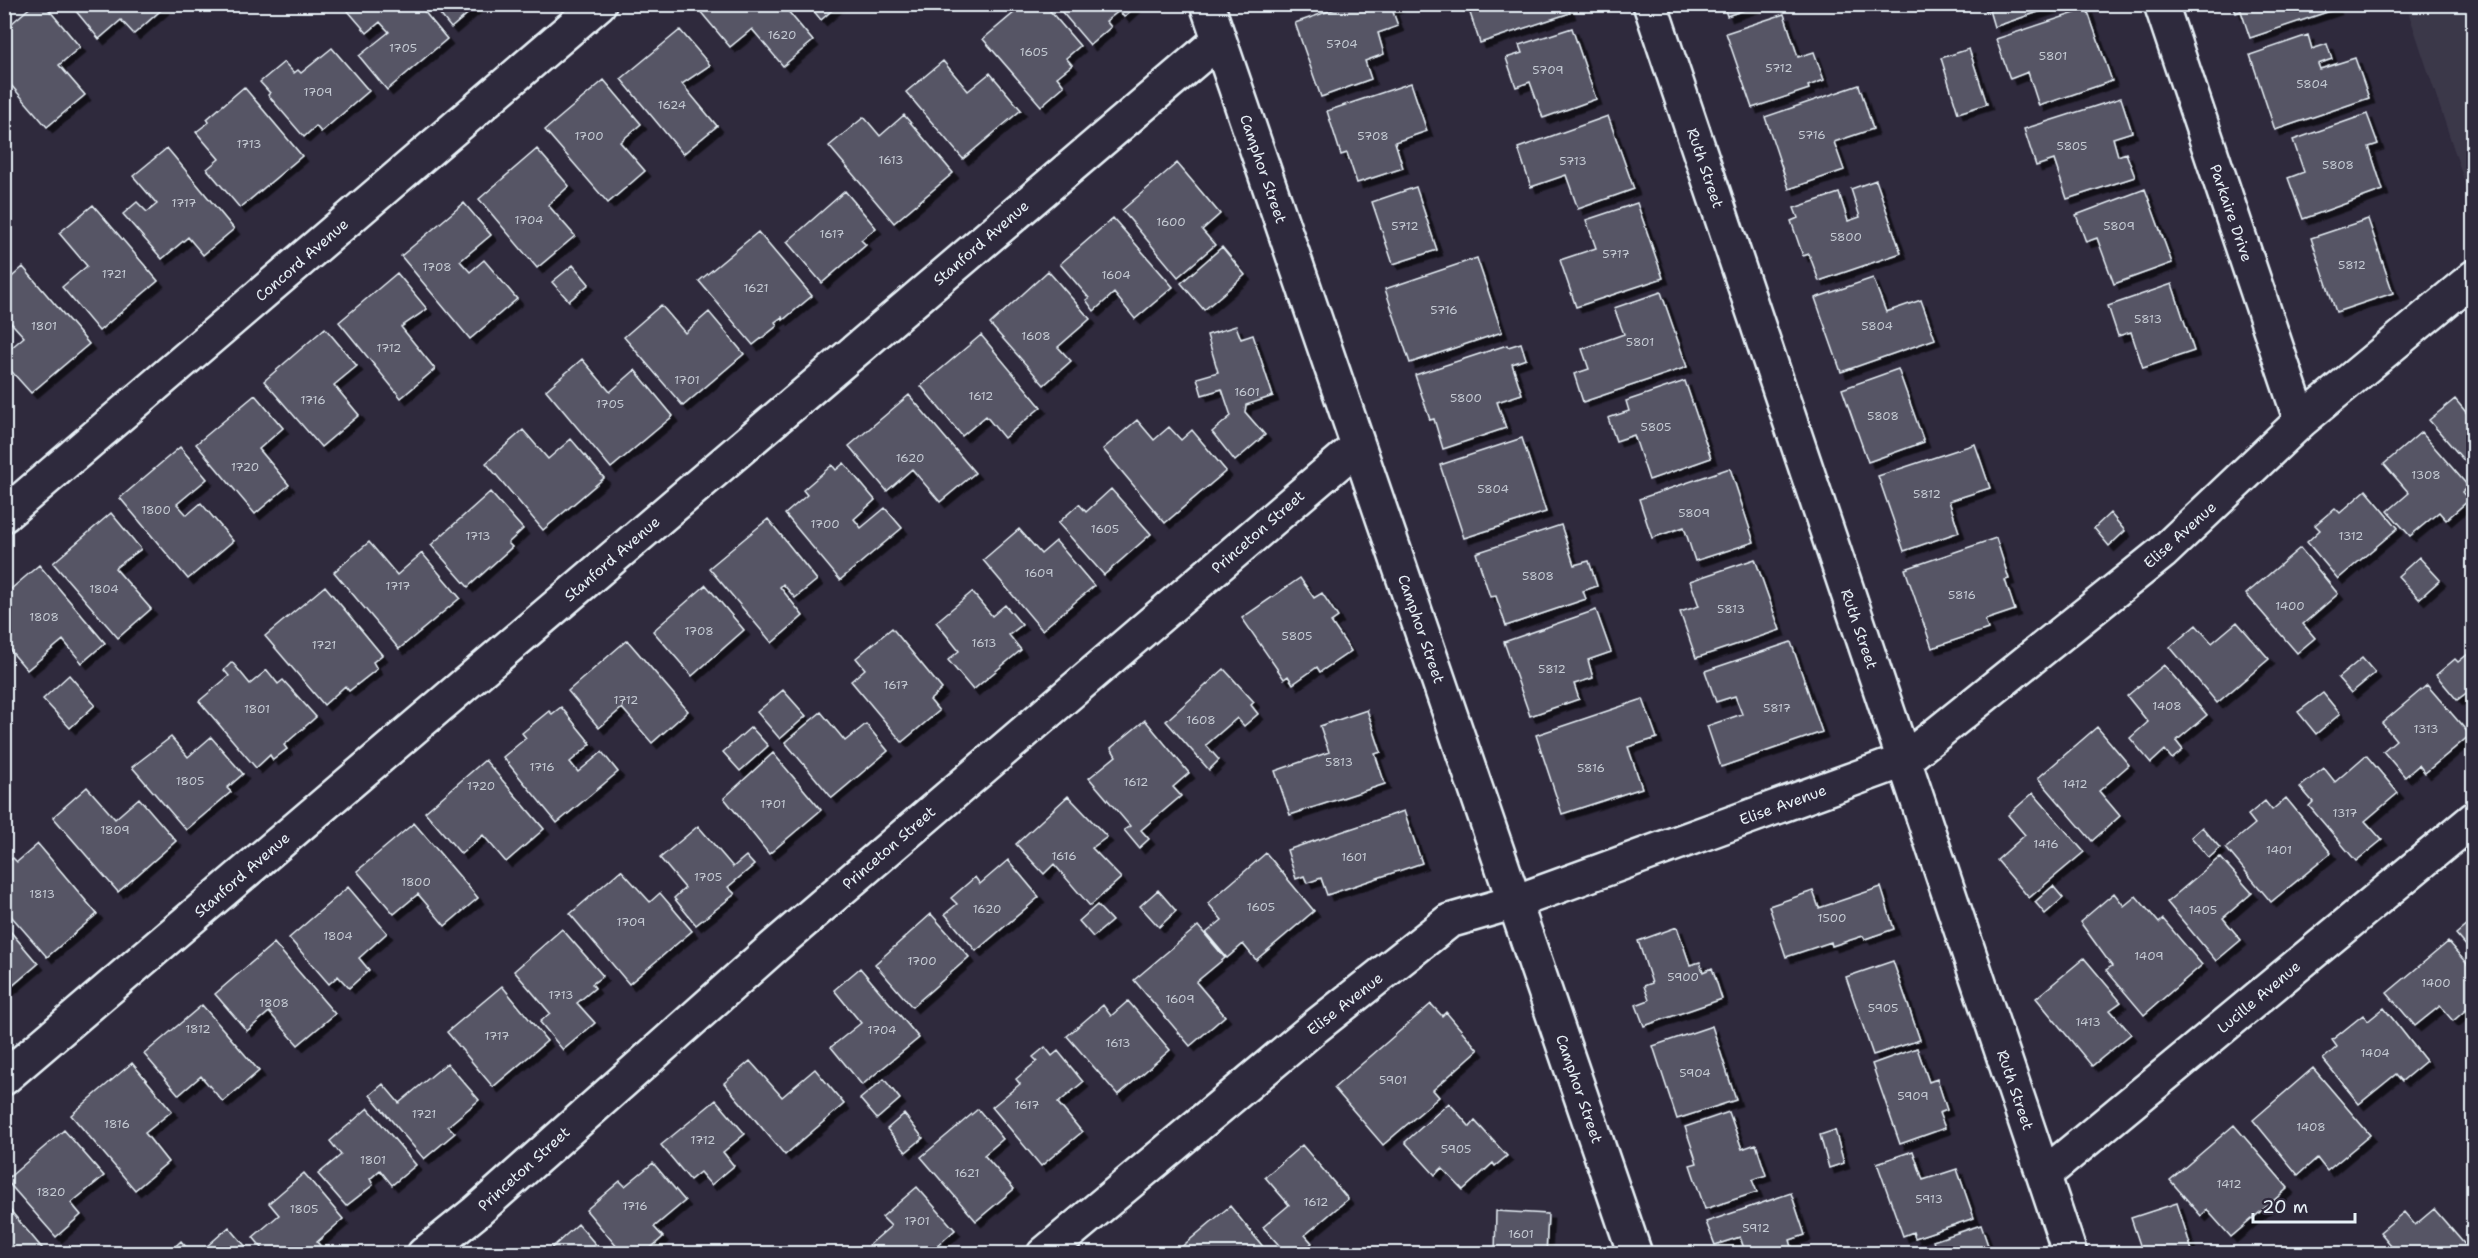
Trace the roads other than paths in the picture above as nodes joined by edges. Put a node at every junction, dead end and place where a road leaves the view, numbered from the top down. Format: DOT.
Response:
graph roads {
  1 [pos="599,4"];
  2 [pos="1207,4"];
  3 [pos="1650,4"];
  4 [pos="2161,4"];
  5 [pos="1219,40"];
  6 [pos="2474,277"];
  7 [pos="2301,421"];
  8 [pos="1358,446"];
  9 [pos="4,515"];
  10 [pos="1903,761"];
  11 [pos="2474,819"];
  12 [pos="1515,902"];
  13 [pos="4,1078"];
  14 [pos="2044,1175"];
  15 [pos="424,1254"];
  16 [pos="1044,1254"];
  17 [pos="1635,1254"];
  18 [pos="2070,1254"];
  1 -- 9 [label="street, Concord Avenue"];
  2 -- 5 [label="street, Camphor Street"];
  3 -- 10 [label="street, Ruth Street"];
  4 -- 7 [label="street, Parkaire Drive"];
  5 -- 8 [label="street, Camphor Street"];
  5 -- 13 [label="street, Stanford Avenue"];
  6 -- 7 [label="street, Elise Avenue"];
  7 -- 10 [label="street, Elise Avenue"];
  8 -- 12 [label="street, Camphor Street"];
  8 -- 15 [label="street, Princeton Street"];
  10 -- 12 [label="street, Elise Avenue"];
  10 -- 14 [label="street, Ruth Street"];
  11 -- 14 [label="street, Lucille Avenue"];
  12 -- 16 [label="street, Elise Avenue"];
  12 -- 17 [label="street, Camphor Street"];
  14 -- 18 [label="street, Ruth Street"];
}
